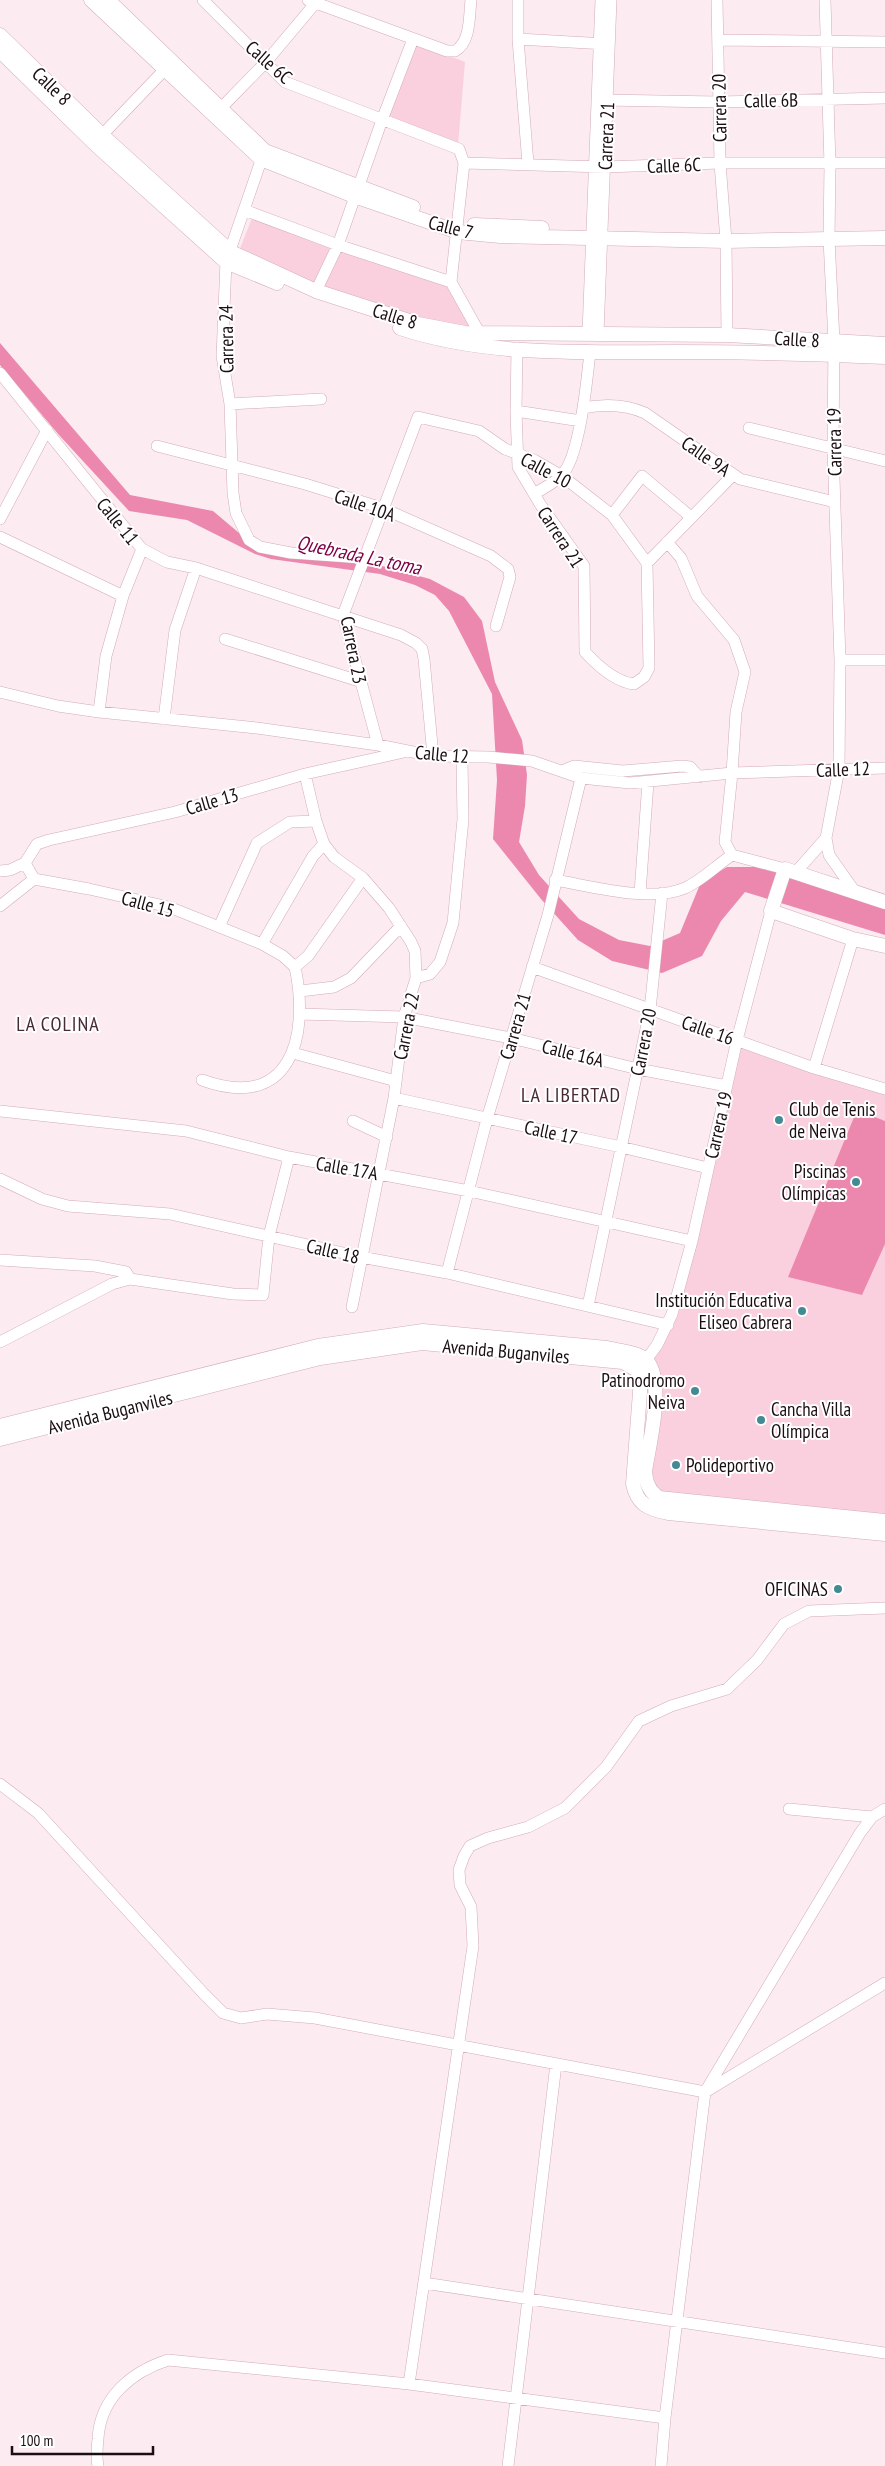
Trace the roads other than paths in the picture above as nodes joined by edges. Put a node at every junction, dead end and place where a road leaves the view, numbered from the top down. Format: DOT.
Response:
graph roads {
  1 [pos="91,0"];
  2 [pos="108,0"];
  3 [pos="202,0"];
  4 [pos="471,0"];
  5 [pos="518,0"];
  6 [pos="601,0"];
  7 [pos="611,0"];
  8 [pos="717,0"];
  9 [pos="825,0"];
  10 [pos="314,1"];
  11 [pos="0,35"];
  12 [pos="413,39"];
  13 [pos="518,39"];
  14 [pos="718,40"];
  15 [pos="827,42"];
  16 [pos="885,42"];
  17 [pos="605,44"];
  18 [pos="0,51"];
  19 [pos="266,62"];
  20 [pos="169,65"];
  21 [pos="885,98"];
  22 [pos="828,99"];
  23 [pos="603,100"];
  24 [pos="718,102"];
  25 [pos="222,107"];
  26 [pos="382,120"];
  27 [pos="102,135"];
  28 [pos="263,155"];
  29 [pos="464,163"];
  30 [pos="720,163"];
  31 [pos="885,163"];
  32 [pos="528,164"];
  33 [pos="830,165"];
  34 [pos="600,166"];
  35 [pos="356,192"];
  36 [pos="244,210"];
  37 [pos="458,228"];
  38 [pos="885,228"];
  39 [pos="598,235"];
  40 [pos="829,235"];
  41 [pos="726,237"];
  42 [pos="885,238"];
  43 [pos="338,245"];
  44 [pos="228,257"];
  45 [pos="451,282"];
  46 [pos="316,291"];
  47 [pos="593,333"];
  48 [pos="480,334"];
  49 [pos="727,335"];
  50 [pos="885,344"];
  51 [pos="518,348"];
  52 [pos="834,348"];
  53 [pos="590,352"];
  54 [pos="885,357"];
  55 [pos="0,373"];
  56 [pos="321,399"];
  57 [pos="230,404"];
  58 [pos="583,408"];
  59 [pos="516,411"];
  60 [pos="418,417"];
  61 [pos="581,421"];
  62 [pos="748,428"];
  63 [pos="47,430"];
  64 [pos="157,446"];
  65 [pos="833,448"];
  66 [pos="518,454"];
  67 [pos="885,461"];
  68 [pos="232,465"];
  69 [pos="733,475"];
  70 [pos="562,476"];
  71 [pos="534,494"];
  72 [pos="835,502"];
  73 [pos="382,508"];
  74 [pos="612,515"];
  75 [pos="691,517"];
  76 [pos="0,519"];
  77 [pos="0,537"];
  78 [pos="667,542"];
  79 [pos="142,549"];
  80 [pos="363,559"];
  81 [pos="647,562"];
  82 [pos="196,568"];
  83 [pos="122,596"];
  84 [pos="343,615"];
  85 [pos="496,626"];
  86 [pos="225,639"];
  87 [pos="840,660"];
  88 [pos="885,660"];
  89 [pos="359,681"];
  90 [pos="0,692"];
  91 [pos="99,712"];
  92 [pos="164,719"];
  93 [pos="378,744"];
  94 [pos="408,751"];
  95 [pos="433,756"];
  96 [pos="462,758"];
  97 [pos="885,768"];
  98 [pos="839,769"];
  99 [pos="562,771"];
  100 [pos="732,773"];
  101 [pos="305,774"];
  102 [pos="700,777"];
  103 [pos="581,778"];
  104 [pos="648,782"];
  105 [pos="316,820"];
  106 [pos="826,838"];
  107 [pos="324,844"];
  108 [pos="732,855"];
  109 [pos="25,863"];
  110 [pos="0,871"];
  111 [pos="789,871"];
  112 [pos="363,878"];
  113 [pos="34,879"];
  114 [pos="554,884"];
  115 [pos="854,892"];
  116 [pos="640,893"];
  117 [pos="662,893"];
  118 [pos="885,902"];
  119 [pos="0,906"];
  120 [pos="773,907"];
  121 [pos="401,926"];
  122 [pos="219,927"];
  123 [pos="853,938"];
  124 [pos="262,944"];
  125 [pos="885,946"];
  126 [pos="295,967"];
  127 [pos="532,967"];
  128 [pos="416,978"];
  129 [pos="300,991"];
  130 [pos="650,1010"];
  131 [pos="299,1014"];
  132 [pos="404,1017"];
  133 [pos="511,1038"];
  134 [pos="737,1040"];
  135 [pos="293,1053"];
  136 [pos="814,1068"];
  137 [pos="638,1069"];
  138 [pos="202,1080"];
  139 [pos="396,1080"];
  140 [pos="727,1086"];
  141 [pos="885,1089"];
  142 [pos="394,1098"];
  143 [pos="0,1111"];
  144 [pos="487,1119"];
  145 [pos="353,1121"];
  146 [pos="387,1138"];
  147 [pos="621,1147"];
  148 [pos="289,1157"];
  149 [pos="708,1168"];
  150 [pos="379,1173"];
  151 [pos="0,1179"];
  152 [pos="469,1191"];
  153 [pos="606,1223"];
  154 [pos="269,1236"];
  155 [pos="692,1241"];
  156 [pos="361,1257"];
  157 [pos="0,1260"];
  158 [pos="447,1273"];
  159 [pos="130,1279"];
  160 [pos="588,1306"];
  161 [pos="352,1307"];
  162 [pos="668,1325"];
  163 [pos="0,1342"];
  164 [pos="642,1365"];
  165 [pos="0,1426"];
  166 [pos="0,1439"];
  167 [pos="885,1521"];
  168 [pos="885,1534"];
  169 [pos="885,1608"];
  170 [pos="0,1784"];
  171 [pos="885,1808"];
  172 [pos="789,1809"];
  173 [pos="872,1817"];
  174 [pos="885,1983"];
  175 [pos="460,2046"];
  176 [pos="556,2064"];
  177 [pos="705,2092"];
  178 [pos="424,2283"];
  179 [pos="528,2298"];
  180 [pos="677,2320"];
  181 [pos="885,2348"];
  182 [pos="873,2350"];
  183 [pos="885,2353"];
  184 [pos="409,2384"];
  185 [pos="516,2398"];
  186 [pos="665,2418"];
  187 [pos="98,2466"];
  188 [pos="508,2466"];
  189 [pos="661,2466"];
  1 -- 20 [label="main road, Calle 7"];
  2 -- 20 [label="main road, Calle 7"];
  3 -- 19 [label="street, Calle 6C"];
  4 -- 12 [label="street"];
  5 -- 13 [label="street"];
  6 -- 17 [label="street, Carrera 21"];
  7 -- 17 [label="street, Carrera 21"];
  8 -- 14 [label="street, Carrera 20"];
  9 -- 15 [label="street, Carrera 19"];
  10 -- 12 [label="street"];
  10 -- 19 [label="street"];
  11 -- 27 [label="main road, Calle 8"];
  12 -- 26 [label="street"];
  13 -- 17 [label="street"];
  13 -- 32 [label="street"];
  14 -- 15 [label="street"];
  14 -- 24 [label="street, Carrera 20"];
  15 -- 16 [label="street"];
  15 -- 22 [label="street, Carrera 19"];
  17 -- 23 [label="street, Carrera 21"];
  18 -- 44 [label="main road, Calle 8"];
  19 -- 25 [label="street"];
  19 -- 26 [label="street, Calle 6C"];
  20 -- 25 [label="main road, Calle 7"];
  20 -- 27 [label="street"];
  20 -- 28 [label="main road, Calle 7"];
  21 -- 22 [label="street, Calle 6B"];
  22 -- 24 [label="street, Calle 6B"];
  22 -- 33 [label="street, Carrera 19"];
  23 -- 24 [label="street, Calle 6B"];
  23 -- 34 [label="street, Carrera 21"];
  24 -- 30 [label="street, Carrera 20"];
  25 -- 28 [label="main road, Calle 7"];
  26 -- 29 [label="street, Calle 6C"];
  26 -- 35 [label="street"];
  27 -- 44 [label="main road, Calle 8"];
  28 -- 35 [label="main road, Calle 7"];
  28 -- 36 [label="street, Carrera 24"];
  29 -- 32 [label="street, Calle 6C"];
  29 -- 37 [label="street"];
  30 -- 33 [label="street, Calle 6C"];
  30 -- 34 [label="street, Calle 6C"];
  30 -- 41 [label="street, Carrera 20"];
  31 -- 33 [label="street, Calle 6C"];
  32 -- 34 [label="street, Calle 6C"];
  33 -- 40 [label="street, Carrera 19"];
  34 -- 39 [label="street, Carrera 21"];
  35 -- 37 [label="main road, Calle 7"];
  35 -- 43 [label="street"];
  36 -- 43 [label="street"];
  36 -- 44 [label="street, Carrera 24"];
  37 -- 39 [label="main road, Calle 7"];
  37 -- 45 [label="street"];
  38 -- 40 [label="main road, Calle 7"];
  39 -- 41 [label="main road, Calle 7"];
  39 -- 47 [label="street, Carrera 21"];
  40 -- 41 [label="main road, Calle 7"];
  40 -- 42 [label="main road, Calle 7"];
  40 -- 52 [label="street, Carrera 19"];
  41 -- 49 [label="street, Carrera 20"];
  43 -- 45 [label="street"];
  43 -- 46 [label="street"];
  44 -- 46 [label="main road, Calle 8"];
  44 -- 51 [label="main road, Calle 8"];
  44 -- 57 [label="street, Carrera 24"];
  45 -- 48 [label="street"];
  46 -- 48 [label="main road, Calle 8"];
  47 -- 48 [label="main road, Calle 8"];
  47 -- 49 [label="main road, Calle 8"];
  49 -- 52 [label="main road, Calle 8"];
  50 -- 52 [label="main road, Calle 8"];
  51 -- 53 [label="main road, Calle 8"];
  51 -- 59 [label="street"];
  52 -- 53 [label="main road, Calle 8"];
  52 -- 54 [label="main road, Calle 8"];
  52 -- 65 [label="street, Carrera 19"];
  53 -- 58 [label="street"];
  55 -- 63 [label="street, Calle 11"];
  56 -- 57 [label="street"];
  57 -- 68 [label="street, Carrera 24"];
  58 -- 61 [label="street"];
  58 -- 69 [label="street, Calle 9A"];
  59 -- 61 [label="street"];
  59 -- 66 [label="street"];
  60 -- 66 [label="street, Calle 10"];
  60 -- 73 [label="street, Carrera 23"];
  61 -- 70 [label="street"];
  62 -- 65 [label="street"];
  63 -- 76 [label="street"];
  63 -- 79 [label="street, Calle 11"];
  64 -- 68 [label="street, Calle 10A"];
  65 -- 67 [label="street"];
  65 -- 72 [label="street, Carrera 19"];
  66 -- 70 [label="street, Calle 10"];
  66 -- 71 [label="street"];
  68 -- 73 [label="street, Calle 10A"];
  68 -- 80 [label="street, Carrera 24"];
  69 -- 72 [label="street, Calle 9A"];
  69 -- 75 [label="street"];
  70 -- 71 [label="street, Carrera 21"];
  70 -- 74 [label="street, Calle 10"];
  71 -- 81 [label="street, Carrera 21"];
  72 -- 87 [label="street, Carrera 19"];
  73 -- 80 [label="street, Carrera 23"];
  73 -- 85 [label="street, Calle 10A"];
  74 -- 75 [label="street"];
  74 -- 81 [label="street, Calle 10"];
  75 -- 78 [label="street"];
  77 -- 83 [label="street"];
  78 -- 81 [label="street"];
  78 -- 100 [label="street"];
  79 -- 82 [label="street, Calle 11"];
  79 -- 83 [label="street"];
  80 -- 84 [label="street, Carrera 23"];
  82 -- 84 [label="street, Calle 11"];
  82 -- 92 [label="street"];
  83 -- 91 [label="street"];
  84 -- 89 [label="street, Carrera 23"];
  84 -- 95 [label="street"];
  86 -- 89 [label="street"];
  87 -- 88 [label="street"];
  87 -- 98 [label="street, Carrera 19"];
  89 -- 93 [label="street, Carrera 23"];
  90 -- 91 [label="street, Calle 12"];
  91 -- 92 [label="street, Calle 12"];
  92 -- 93 [label="street, Calle 12"];
  93 -- 94 [label="street, Calle 12"];
  94 -- 95 [label="street, Calle 12"];
  94 -- 101 [label="street, Calle 13"];
  95 -- 96 [label="street, Calle 12"];
  96 -- 99 [label="street, Calle 12"];
  96 -- 128 [label="street, Carrera 22"];
  97 -- 98 [label="street, Calle 12"];
  98 -- 100 [label="street, Calle 12"];
  98 -- 106 [label="street, Carrera 19"];
  99 -- 102 [label="street"];
  99 -- 103 [label="street, Calle 12"];
  100 -- 102 [label="street, Calle 12"];
  100 -- 108 [label="street"];
  101 -- 105 [label="street"];
  101 -- 109 [label="street, Calle 13"];
  102 -- 104 [label="street, Calle 12"];
  103 -- 104 [label="street, Calle 12"];
  103 -- 114 [label="street, Carrera 21"];
  104 -- 116 [label="street"];
  105 -- 107 [label="street"];
  105 -- 122 [label="street"];
  106 -- 111 [label="street, Carrera 19"];
  106 -- 115 [label="street"];
  107 -- 112 [label="street"];
  107 -- 124 [label="street"];
  108 -- 111 [label="street"];
  108 -- 117 [label="street"];
  109 -- 110 [label="street"];
  109 -- 113 [label="street"];
  111 -- 115 [label="main road"];
  111 -- 120 [label="main road, Carrera 19"];
  112 -- 121 [label="street"];
  112 -- 126 [label="street"];
  113 -- 119 [label="street"];
  113 -- 122 [label="street, Calle 15"];
  114 -- 116 [label="street"];
  114 -- 127 [label="street, Carrera 21"];
  115 -- 118 [label="main road"];
  116 -- 117 [label="street"];
  117 -- 130 [label="street, Carrera 20"];
  120 -- 123 [label="main road"];
  120 -- 134 [label="street, Carrera 19"];
  121 -- 128 [label="street"];
  121 -- 129 [label="street"];
  122 -- 124 [label="street, Calle 15"];
  123 -- 125 [label="main road"];
  123 -- 136 [label="street"];
  124 -- 126 [label="street, Calle 15"];
  126 -- 129 [label="street"];
  127 -- 130 [label="street, Calle 16"];
  127 -- 133 [label="street, Carrera 21"];
  128 -- 132 [label="street, Carrera 22"];
  129 -- 131 [label="street"];
  130 -- 134 [label="street, Calle 16"];
  130 -- 137 [label="street, Carrera 20"];
  131 -- 132 [label="street, Calle 16A"];
  131 -- 135 [label="street"];
  132 -- 133 [label="street, Calle 16A"];
  132 -- 139 [label="street, Carrera 22"];
  133 -- 137 [label="street, Calle 16A"];
  133 -- 144 [label="street, Carrera 21"];
  134 -- 136 [label="street, Calle 16"];
  134 -- 140 [label="street, Carrera 19"];
  135 -- 138 [label="street"];
  135 -- 139 [label="street"];
  136 -- 141 [label="street, Calle 16"];
  137 -- 140 [label="street, Calle 16A"];
  137 -- 147 [label="street, Carrera 20"];
  139 -- 142 [label="street, Carrera 22"];
  140 -- 149 [label="street, Carrera 19"];
  142 -- 144 [label="street, Calle 17"];
  142 -- 146 [label="street, Carrera 22"];
  143 -- 148 [label="street, Calle 17A"];
  144 -- 147 [label="street, Calle 17"];
  144 -- 152 [label="street, Carrera 21"];
  145 -- 146 [label="street"];
  146 -- 150 [label="street, Carrera 22"];
  147 -- 149 [label="street, Calle 17"];
  147 -- 153 [label="street, Carrera 20"];
  148 -- 150 [label="street, Calle 17A"];
  148 -- 154 [label="street"];
  149 -- 155 [label="street, Carrera 19"];
  150 -- 152 [label="street, Calle 17A"];
  150 -- 156 [label="street, Carrera 22"];
  151 -- 154 [label="street, Calle 18"];
  152 -- 153 [label="street, Calle 17A"];
  152 -- 158 [label="street, Carrera 21"];
  153 -- 155 [label="street, Calle 17A"];
  153 -- 160 [label="street, Carrera 20"];
  154 -- 156 [label="street, Calle 18"];
  154 -- 159 [label="street"];
  155 -- 162 [label="street, Carrera 19"];
  156 -- 158 [label="street, Calle 18"];
  156 -- 161 [label="street, Carrera 22"];
  157 -- 159 [label="street"];
  158 -- 160 [label="street, Calle 18"];
  159 -- 163 [label="street"];
  160 -- 162 [label="street, Calle 18"];
  162 -- 164 [label="street, Carrera 19"];
  164 -- 165 [label="main road, Avenida Buganviles"];
  164 -- 166 [label="main road, Avenida Buganviles"];
  164 -- 167 [label="main road"];
  164 -- 168 [label="main road"];
  169 -- 175 [label="street"];
  170 -- 175 [label="street"];
  171 -- 173 [label="street"];
  172 -- 173 [label="street"];
  173 -- 177 [label="street"];
  174 -- 177 [label="street"];
  175 -- 176 [label="street"];
  175 -- 178 [label="street"];
  176 -- 177 [label="street"];
  176 -- 179 [label="street"];
  177 -- 180 [label="street"];
  178 -- 179 [label="street"];
  178 -- 184 [label="street"];
  179 -- 180 [label="street"];
  179 -- 185 [label="street"];
  180 -- 182 [label="street"];
  180 -- 186 [label="street"];
  181 -- 182 [label="street"];
  182 -- 183 [label="street"];
  184 -- 185 [label="street"];
  184 -- 187 [label="street"];
  185 -- 186 [label="street"];
  185 -- 188 [label="street"];
  186 -- 189 [label="street"];
}
